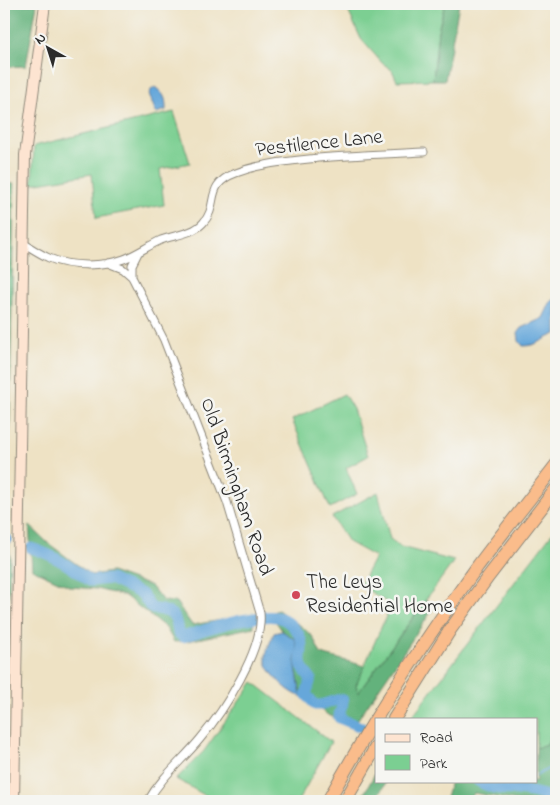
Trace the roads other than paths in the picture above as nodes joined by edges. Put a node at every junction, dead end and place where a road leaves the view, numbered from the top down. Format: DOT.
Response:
graph roads {
  1 [pos="45,4"];
  2 [pos="424,152"];
  3 [pos="23,243"];
  4 [pos="138,252"];
  5 [pos="108,263"];
  6 [pos="132,277"];
  7 [pos="556,465"];
  8 [pos="556,489"];
  9 [pos="556,499"];
  10 [pos="522,532"];
  11 [pos="376,718"];
  12 [pos="395,718"];
  13 [pos="375,720"];
  14 [pos="375,750"];
  15 [pos="14,801"];
  16 [pos="148,801"];
  17 [pos="328,801"];
  18 [pos="345,801"];
  1 -- 3 [label="main road"];
  2 -- 4 [label="street, Pestilence Lane"];
  3 -- 5 [label="street"];
  3 -- 15 [label="main road"];
  4 -- 5 [label="street, Pestilence Lane"];
  4 -- 6 [label="street"];
  5 -- 6 [label="street"];
  6 -- 16 [label="street, Old Birmingham Road"];
  7 -- 11 [label="highway"];
  8 -- 10 [label="highway"];
  9 -- 10 [label="highway"];
  10 -- 12 [label="highway"];
  13 -- 17 [label="highway"];
  14 -- 18 [label="highway"];
}
